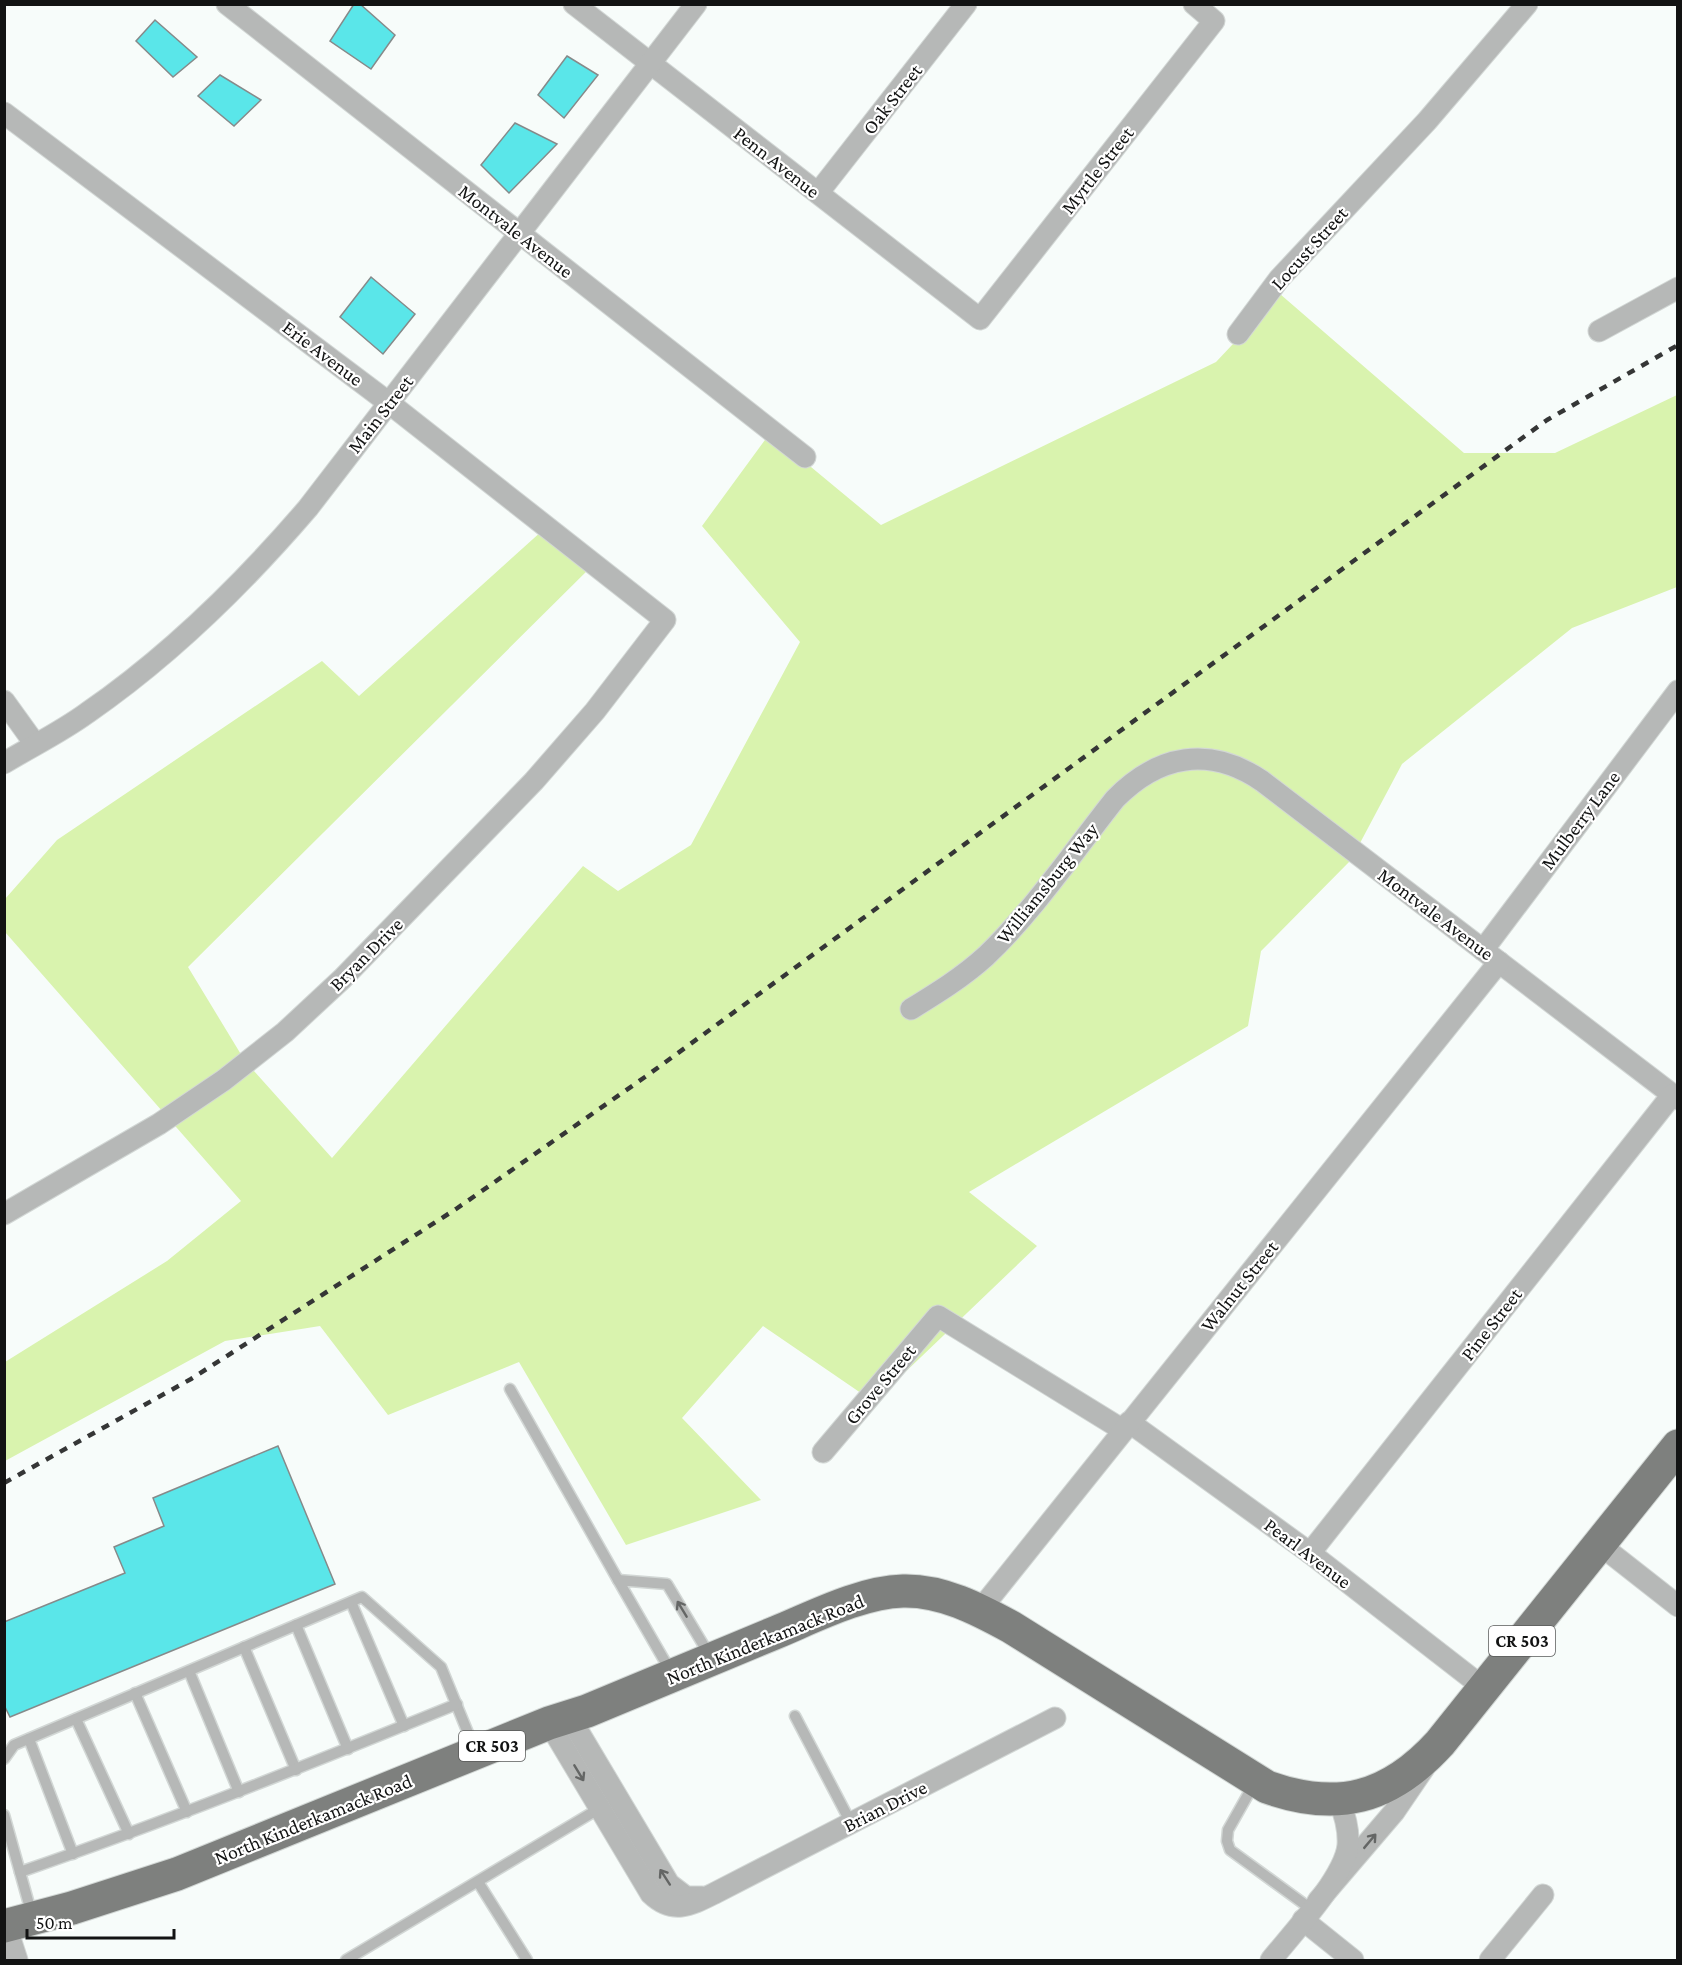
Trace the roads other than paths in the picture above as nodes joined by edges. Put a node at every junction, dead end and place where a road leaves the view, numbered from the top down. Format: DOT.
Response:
graph roads {
  1 [pos="227,4"];
  2 [pos="574,4"];
  3 [pos="696,4"];
  4 [pos="966,4"];
  5 [pos="1194,4"];
  6 [pos="1527,4"];
  7 [pos="651,64"];
  8 [pos="4,113"];
  9 [pos="818,193"];
  10 [pos="520,234"];
  11 [pos="1677,288"];
  12 [pos="980,319"];
  13 [pos="1599,331"];
  14 [pos="1238,334"];
  15 [pos="389,403"];
  16 [pos="804,457"];
  17 [pos="665,620"];
  18 [pos="1677,691"];
  19 [pos="4,701"];
  20 [pos="35,744"];
  21 [pos="1182,760"];
  22 [pos="4,763"];
  23 [pos="1491,956"];
  24 [pos="911,1009"];
  25 [pos="1675,1097"];
  26 [pos="4,1214"];
  27 [pos="938,1316"];
  28 [pos="510,1389"];
  29 [pos="1126,1426"];
  30 [pos="1677,1446"];
  31 [pos="823,1452"];
  32 [pos="1599,1544"];
  33 [pos="1310,1553"];
  34 [pos="618,1580"];
  35 [pos="351,1602"];
  36 [pos="1677,1606"];
  37 [pos="980,1610"];
  38 [pos="296,1625"];
  39 [pos="244,1647"];
  40 [pos="712,1659"];
  41 [pos="189,1671"];
  42 [pos="673,1676"];
  43 [pos="1484,1689"];
  44 [pos="135,1694"];
  45 [pos="457,1704"];
  46 [pos="795,1716"];
  47 [pos="76,1719"];
  48 [pos="1055,1719"];
  49 [pos="559,1720"];
  50 [pos="404,1726"];
  51 [pos="29,1739"];
  52 [pos="1440,1743"];
  53 [pos="348,1749"];
  54 [pos="476,1752"];
  55 [pos="4,1759"];
  56 [pos="296,1770"];
  57 [pos="1256,1780"];
  58 [pos="239,1792"];
  59 [pos="1339,1800"];
  60 [pos="600,1808"];
  61 [pos="186,1812"];
  62 [pos="4,1815"];
  63 [pos="851,1823"];
  64 [pos="129,1834"];
  65 [pos="73,1854"];
  66 [pos="20,1872"];
  67 [pos="478,1882"];
  68 [pos="715,1893"];
  69 [pos="1544,1894"];
  70 [pos="1311,1910"];
  71 [pos="15,1923"];
  72 [pos="17,1960"];
  73 [pos="346,1960"];
  74 [pos="527,1960"];
  75 [pos="1271,1960"];
  76 [pos="1353,1960"];
  77 [pos="1490,1960"];
  1 -- 10 [label="street, Montvale Avenue"];
  2 -- 7 [label="street, Penn Avenue"];
  3 -- 7 [label="street, Main Street"];
  4 -- 9 [label="street, Oak Street"];
  5 -- 12 [label="street, Myrtle Street"];
  6 -- 14 [label="street, Locust Street"];
  7 -- 9 [label="street, Penn Avenue"];
  7 -- 10 [label="street, Main Street"];
  8 -- 15 [label="street, Erie Avenue"];
  9 -- 12 [label="street, Penn Avenue"];
  10 -- 15 [label="street, Main Street"];
  10 -- 16 [label="street, Montvale Avenue"];
  11 -- 13 [label="street"];
  15 -- 17 [label="street, Erie Avenue"];
  15 -- 20 [label="street, Main Street"];
  17 -- 26 [label="street, Bryan Drive"];
  18 -- 23 [label="street, Mulberry Lane"];
  19 -- 20 [label="street"];
  20 -- 22 [label="street, Main Street"];
  21 -- 23 [label="street, Montvale Avenue"];
  21 -- 24 [label="street, Williamsburg Way"];
  23 -- 25 [label="street, Montvale Avenue"];
  23 -- 29 [label="street, Walnut Street"];
  25 -- 33 [label="street, Pine Street"];
  27 -- 29 [label="street, Pearl Avenue"];
  27 -- 31 [label="street, Grove Street"];
  28 -- 34 [label="lane"];
  29 -- 33 [label="street, Pearl Avenue"];
  29 -- 37 [label="street, Walnut Street"];
  30 -- 32 [label="main road, North Kinderkamack Road / CR 503"];
  32 -- 36 [label="street"];
  32 -- 43 [label="main road, North Kinderkamack Road / CR 503"];
  33 -- 43 [label="street, Pearl Avenue"];
  40 -- 34 [label="lane, one-way"];
  34 -- 42 [label="lane"];
  35 -- 38 [label="lane"];
  35 -- 45 [label="lane"];
  35 -- 50 [label="lane"];
  37 -- 40 [label="main road, North Kinderkamack Road / CR 503"];
  37 -- 57 [label="main road, North Kinderkamack Road / CR 503"];
  38 -- 39 [label="lane"];
  38 -- 53 [label="lane"];
  39 -- 41 [label="lane"];
  39 -- 56 [label="lane"];
  40 -- 42 [label="main road, North Kinderkamack Road / CR 503"];
  41 -- 44 [label="lane"];
  41 -- 58 [label="lane"];
  42 -- 49 [label="main road, North Kinderkamack Road / CR 503"];
  43 -- 52 [label="main road, North Kinderkamack Road / CR 503"];
  44 -- 47 [label="lane"];
  44 -- 61 [label="lane"];
  45 -- 50 [label="lane"];
  45 -- 54 [label="lane"];
  46 -- 63 [label="lane"];
  47 -- 51 [label="lane"];
  47 -- 64 [label="lane"];
  48 -- 63 [label="street, Brian Drive"];
  49 -- 54 [label="main road, North Kinderkamack Road / CR 503"];
  49 -- 60 [label="street, Brian Drive, one-way"];
  68 -- 49 [label="street, Brian Drive, one-way"];
  50 -- 53 [label="lane"];
  51 -- 55 [label="lane"];
  51 -- 65 [label="lane"];
  52 -- 59 [label="main road, North Kinderkamack Road / CR 503"];
  70 -- 52 [label="street, one-way"];
  53 -- 56 [label="lane"];
  54 -- 71 [label="main road, North Kinderkamack Road / CR 503"];
  56 -- 58 [label="lane"];
  57 -- 59 [label="main road, North Kinderkamack Road / CR 503"];
  57 -- 70 [label="lane"];
  58 -- 61 [label="lane"];
  59 -- 70 [label="street"];
  60 -- 67 [label="lane"];
  60 -- 68 [label="street, Brian Drive"];
  61 -- 64 [label="lane"];
  62 -- 66 [label="lane"];
  63 -- 68 [label="street, Brian Drive"];
  64 -- 65 [label="lane"];
  65 -- 66 [label="lane"];
  66 -- 71 [label="lane"];
  67 -- 73 [label="lane"];
  67 -- 74 [label="lane"];
  69 -- 77 [label="street"];
  70 -- 75 [label="street"];
  70 -- 76 [label="street"];
  71 -- 72 [label="street"];
}
